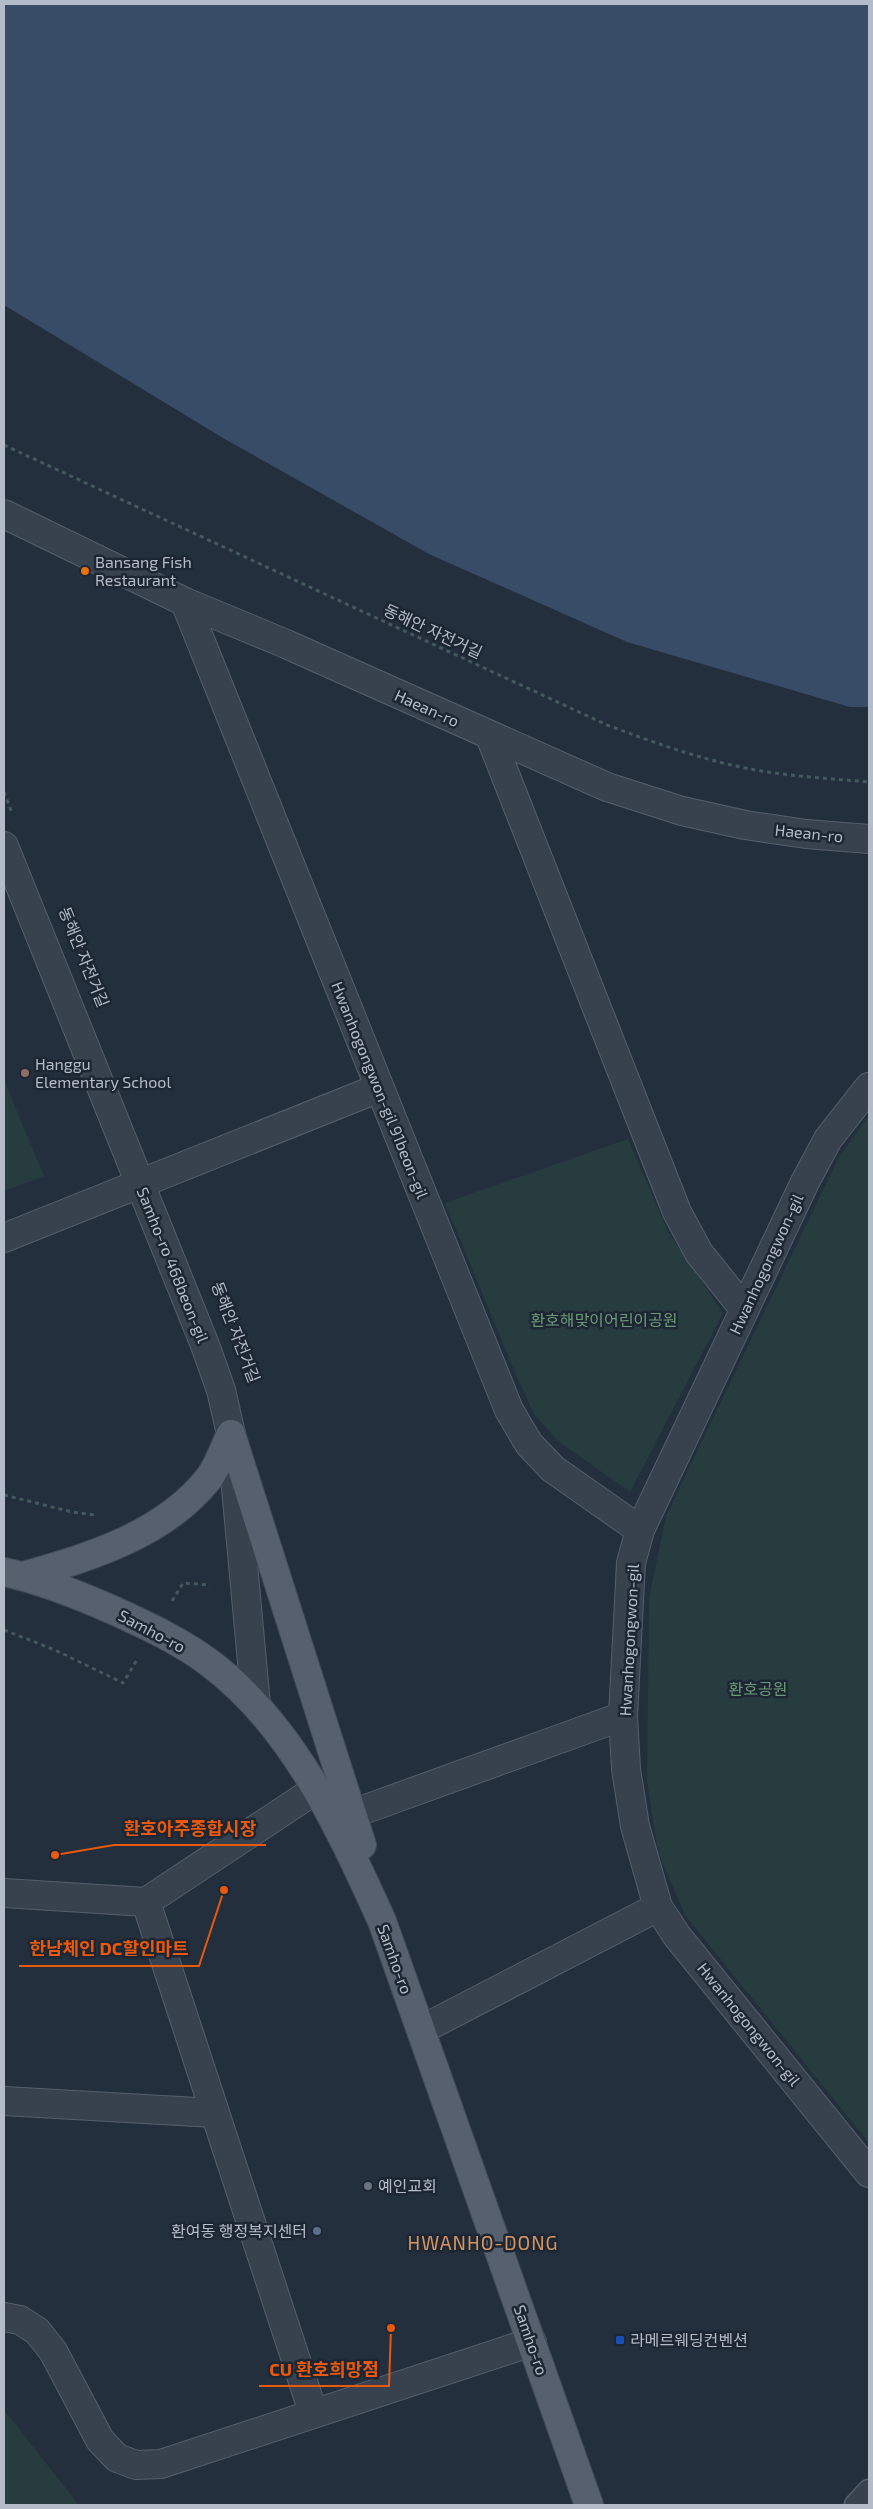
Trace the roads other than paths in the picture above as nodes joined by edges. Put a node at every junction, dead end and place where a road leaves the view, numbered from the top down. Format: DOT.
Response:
graph roads {
  1 [pos="4,514"];
  2 [pos="185,602"];
  3 [pos="490,736"];
  4 [pos="869,839"];
  5 [pos="4,846"];
  6 [pos="869,1087"];
  7 [pos="379,1088"];
  8 [pos="140,1183"];
  9 [pos="4,1238"];
  10 [pos="744,1309"];
  11 [pos="231,1434"];
  12 [pos="640,1530"];
  13 [pos="14,1574"];
  14 [pos="256,1705"];
  15 [pos="623,1716"];
  16 [pos="318,1788"];
  17 [pos="352,1814"];
  18 [pos="4,1893"];
  19 [pos="146,1902"];
  20 [pos="658,1907"];
  21 [pos="421,2030"];
  22 [pos="4,2101"];
  23 [pos="214,2113"];
  24 [pos="869,2172"];
  25 [pos="4,2317"];
  26 [pos="532,2342"];
  27 [pos="313,2412"];
  28 [pos="869,2492"];
  29 [pos="589,2505"];
  30 [pos="856,2505"];
  1 -- 2 [label="street, Haean-ro"];
  2 -- 3 [label="street, Haean-ro"];
  2 -- 7 [label="street, Hwanhogongwon-gil 91beon-gil"];
  3 -- 4 [label="street, Haean-ro"];
  3 -- 10 [label="street"];
  5 -- 8 [label="street, Samho-ro 468beon-gil"];
  6 -- 10 [label="street, Hwanhogongwon-gil"];
  7 -- 8 [label="street"];
  7 -- 12 [label="street, Hwanhogongwon-gil 91beon-gil"];
  8 -- 9 [label="street"];
  8 -- 11 [label="street, Samho-ro 468beon-gil"];
  10 -- 12 [label="street, Hwanhogongwon-gil"];
  11 -- 13 [label="main road"];
  11 -- 14 [label="street, Samho-ro 468beon-gil"];
  11 -- 17 [label="main road"];
  12 -- 15 [label="street, Hwanhogongwon-gil"];
  13 -- 14 [label="main road, Samho-ro"];
  14 -- 16 [label="main road, Samho-ro"];
  15 -- 17 [label="street"];
  15 -- 20 [label="street, Hwanhogongwon-gil"];
  16 -- 19 [label="street"];
  16 -- 21 [label="main road, Samho-ro"];
  17 -- 21 [label="main road"];
  18 -- 19 [label="street"];
  19 -- 23 [label="street"];
  20 -- 21 [label="street"];
  20 -- 24 [label="street, Hwanhogongwon-gil"];
  21 -- 26 [label="main road, Samho-ro"];
  22 -- 23 [label="street"];
  23 -- 27 [label="street"];
  25 -- 27 [label="street"];
  26 -- 27 [label="street"];
  26 -- 29 [label="main road, Samho-ro"];
  28 -- 30 [label="lane"];
}
